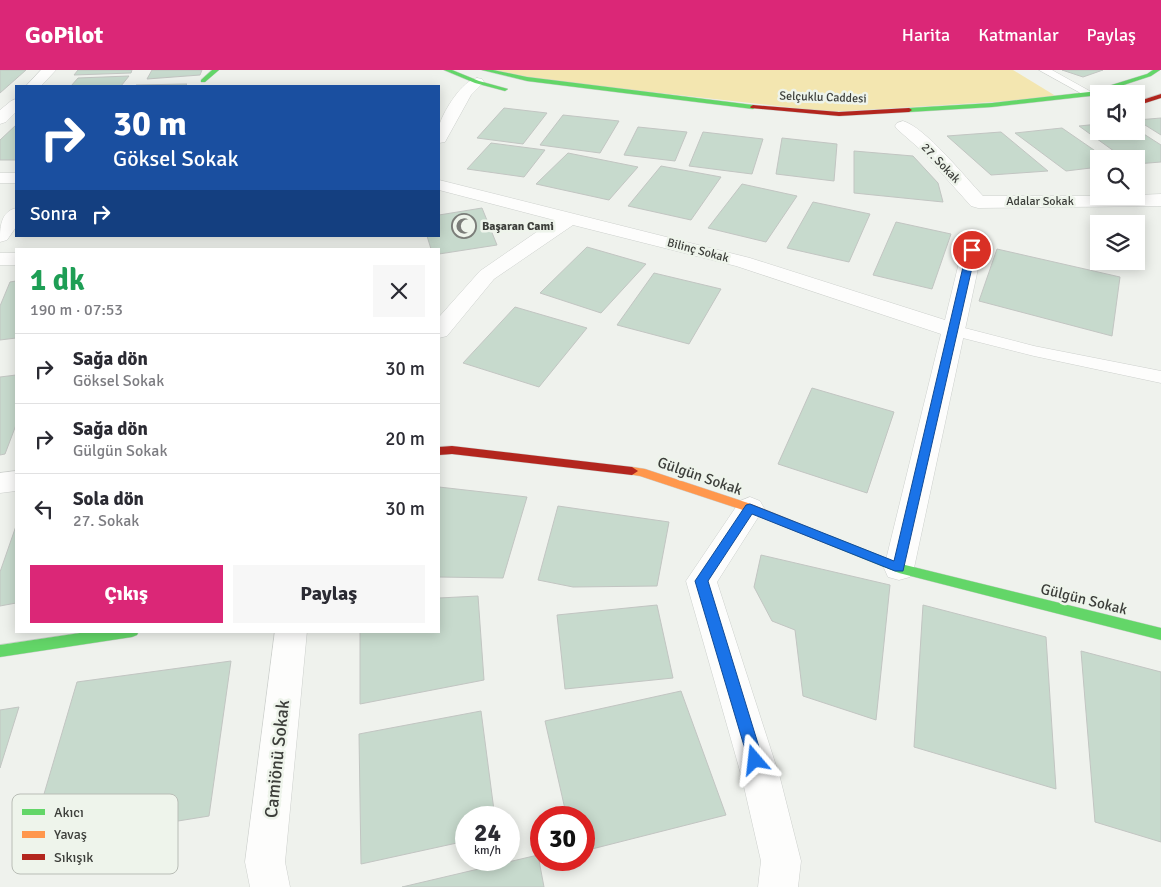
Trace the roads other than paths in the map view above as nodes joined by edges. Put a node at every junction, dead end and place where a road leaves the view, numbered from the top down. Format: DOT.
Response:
graph roads {
  1 [pos="49,70"];
  2 [pos="216,70"];
  3 [pos="447,70"];
  4 [pos="1044,70"];
  5 [pos="1157,70"];
  6 [pos="481,76"];
  7 [pos="203,81"];
  8 [pos="34,85"];
  9 [pos="1117,85"];
  10 [pos="517,90"];
  11 [pos="1090,94"];
  12 [pos="1161,96"];
  13 [pos="1145,101"];
  14 [pos="15,105"];
  15 [pos="643,105"];
  16 [pos="0,119"];
  17 [pos="768,120"];
  18 [pos="825,125"];
  19 [pos="922,125"];
  20 [pos="843,126"];
  21 [pos="898,126"];
  22 [pos="440,136"];
  23 [pos="0,178"];
  24 [pos="15,178"];
  25 [pos="440,185"];
  26 [pos="1161,200"];
  27 [pos="978,202"];
  28 [pos="15,215"];
  29 [pos="571,217"];
  30 [pos="0,236"];
  31 [pos="972,250"];
  32 [pos="0,259"];
  33 [pos="15,259"];
  34 [pos="440,330"];
  35 [pos="952,330"];
  36 [pos="1161,377"];
  37 [pos="440,451"];
  38 [pos="15,481"];
  39 [pos="0,483"];
  40 [pos="750,508"];
  41 [pos="899,568"];
  42 [pos="119,633"];
  43 [pos="291,633"];
  44 [pos="1161,634"];
  45 [pos="0,651"];
  46 [pos="270,887"];
  47 [pos="778,887"];
  1 -- 8 [label="street"];
  2 -- 7 [label="main road"];
  3 -- 6 [label="main road, Selçuklu Caddesi"];
  4 -- 11 [label="lane"];
  5 -- 9 [label="main road, Selçuklu Caddesi"];
  6 -- 10 [label="main road, Selçuklu Caddesi"];
  6 -- 11 [label="main road, Selçuklu Caddesi"];
  6 -- 22 [label="street"];
  12 -- 13 [label="main road"];
  14 -- 16 [label="street"];
  15 -- 17 [label="main road, Selçuklu Caddesi"];
  18 -- 20 [label="main road, Selçuklu Caddesi"];
  19 -- 21 [label="main road"];
  21 -- 27 [label="street, 27. Sokak"];
  23 -- 24 [label="street"];
  25 -- 29 [label="street, Bilinç Sokak"];
  26 -- 27 [label="street, Adalar Sokak"];
  28 -- 30 [label="street"];
  29 -- 34 [label="street"];
  29 -- 35 [label="street, Bilinç Sokak"];
  31 -- 35 [label="street"];
  32 -- 33 [label="street"];
  35 -- 36 [label="lane"];
  35 -- 41 [label="street"];
  37 -- 40 [label="main road, Gülgün Sokak"];
  38 -- 39 [label="street"];
  40 -- 41 [label="main road, Gülgün Sokak"];
  40 -- 47 [label="street"];
  41 -- 44 [label="main road, Gülgün Sokak"];
  42 -- 45 [label="main road"];
  43 -- 46 [label="street, Camiönü Sokak"];
}
